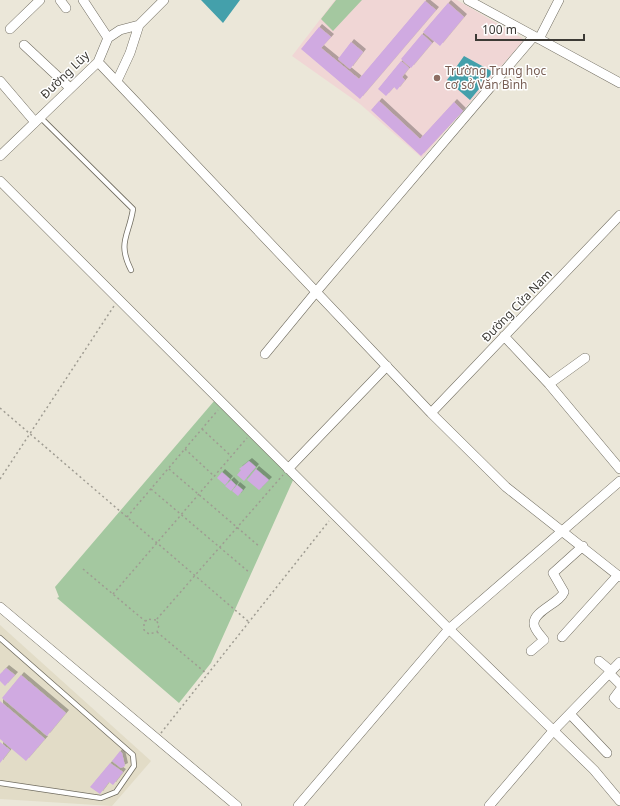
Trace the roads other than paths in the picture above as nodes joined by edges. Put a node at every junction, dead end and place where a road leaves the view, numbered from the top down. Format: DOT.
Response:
graph roads {
  1 [pos="40,0"];
  2 [pos="60,0"];
  3 [pos="83,0"];
  4 [pos="164,0"];
  5 [pos="468,0"];
  6 [pos="559,0"];
  7 [pos="66,8"];
  8 [pos="139,25"];
  9 [pos="10,29"];
  10 [pos="108,38"];
  11 [pos="537,38"];
  12 [pos="24,45"];
  13 [pos="98,62"];
  14 [pos="0,81"];
  15 [pos="117,81"];
  16 [pos="620,83"];
  17 [pos="70,88"];
  18 [pos="37,119"];
  19 [pos="0,156"];
  20 [pos="0,181"];
  21 [pos="620,215"];
  22 [pos="131,270"];
  23 [pos="316,292"];
  24 [pos="504,336"];
  25 [pos="265,354"];
  26 [pos="585,358"];
  27 [pos="387,366"];
  28 [pos="549,384"];
  29 [pos="431,413"];
  30 [pos="288,469"];
  31 [pos="620,469"];
  32 [pos="620,481"];
  33 [pos="562,531"];
  34 [pos="583,546"];
  35 [pos="619,576"];
  36 [pos="0,607"];
  37 [pos="449,629"];
  38 [pos="562,637"];
  39 [pos="0,638"];
  40 [pos="531,652"];
  41 [pos="599,661"];
  42 [pos="620,662"];
  43 [pos="610,672"];
  44 [pos="620,684"];
  45 [pos="620,690"];
  46 [pos="620,704"];
  47 [pos="570,714"];
  48 [pos="553,731"];
  49 [pos="607,753"];
  50 [pos="0,783"];
  51 [pos="620,801"];
  52 [pos="237,806"];
  53 [pos="298,806"];
  54 [pos="489,806"];
  1 -- 9 [label="street"];
  2 -- 7 [label="street"];
  3 -- 10 [label="street"];
  4 -- 8 [label="street"];
  5 -- 11 [label="street"];
  6 -- 11 [label="street"];
  8 -- 10 [label="street"];
  8 -- 15 [label="street"];
  10 -- 13 [label="street, Đường Lũy"];
  11 -- 16 [label="street"];
  11 -- 23 [label="street"];
  12 -- 17 [label="street"];
  13 -- 15 [label="street"];
  13 -- 17 [label="street, Đường Lũy"];
  14 -- 18 [label="street"];
  15 -- 23 [label="street"];
  17 -- 18 [label="street, Đường Lũy"];
  18 -- 19 [label="street, Đường Lũy"];
  18 -- 22 [label="lane"];
  20 -- 30 [label="street"];
  21 -- 24 [label="street, Đường Cửa Nam"];
  23 -- 25 [label="street"];
  23 -- 27 [label="street"];
  24 -- 28 [label="street"];
  24 -- 29 [label="street, Đường Cửa Nam"];
  26 -- 28 [label="street"];
  27 -- 29 [label="street"];
  27 -- 30 [label="street"];
  28 -- 31 [label="street"];
  29 -- 33 [label="street"];
  30 -- 37 [label="street"];
  32 -- 33 [label="street"];
  33 -- 34 [label="street"];
  33 -- 37 [label="street"];
  34 -- 35 [label="street"];
  34 -- 40 [label="street"];
  35 -- 38 [label="street"];
  36 -- 52 [label="street"];
  37 -- 48 [label="street"];
  37 -- 53 [label="street"];
  39 -- 50 [label="lane"];
  41 -- 43 [label="street"];
  42 -- 43 [label="street"];
  43 -- 44 [label="street"];
  43 -- 47 [label="street"];
  45 -- 46 [label="street"];
  47 -- 48 [label="street"];
  47 -- 49 [label="street"];
  48 -- 51 [label="street"];
  48 -- 54 [label="street"];
}
